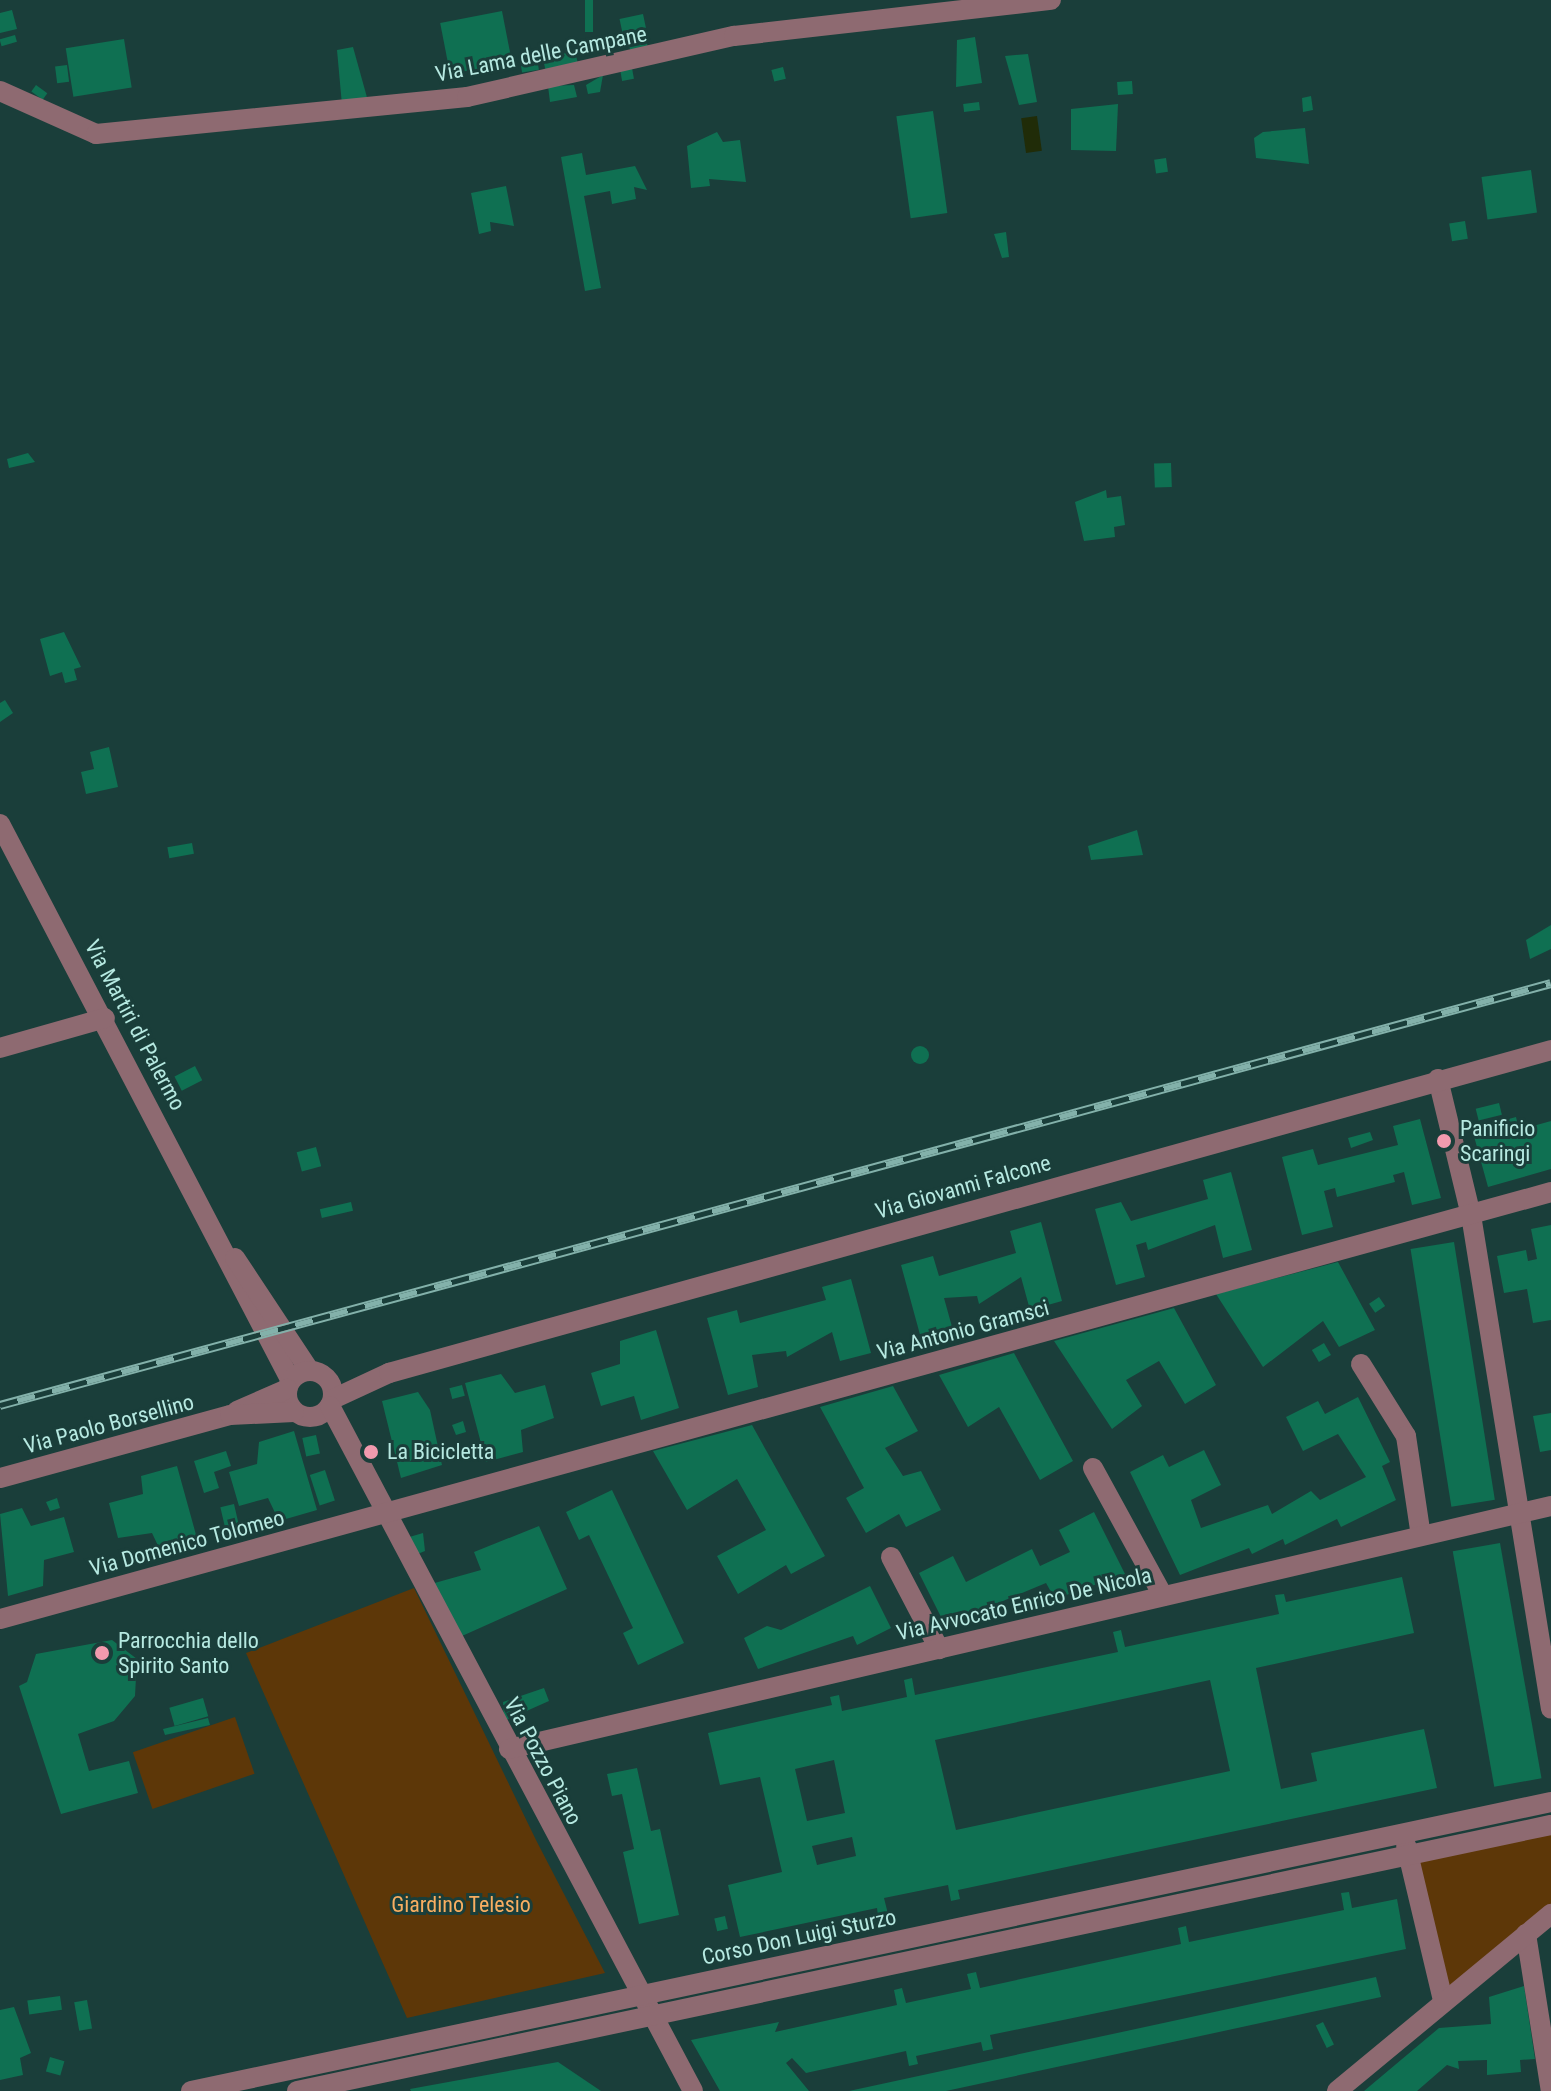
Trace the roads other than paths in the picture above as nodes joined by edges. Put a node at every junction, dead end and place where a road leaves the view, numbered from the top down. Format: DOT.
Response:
graph roads {
  1 [pos="1051,0"];
  2 [pos="0,91"];
  3 [pos="2,832"];
  4 [pos="105,1018"];
  5 [pos="0,1048"];
  6 [pos="1551,1050"];
  7 [pos="1438,1079"];
  8 [pos="1551,1192"];
  9 [pos="1471,1215"];
  10 [pos="227,1249"];
  11 [pos="1361,1364"];
  12 [pos="389,1373"];
  13 [pos="303,1379"];
  14 [pos="318,1408"];
  15 [pos="230,1415"];
  16 [pos="1093,1468"];
  17 [pos="0,1478"];
  18 [pos="1551,1506"];
  19 [pos="1519,1514"];
  20 [pos="387,1516"];
  21 [pos="1421,1536"];
  22 [pos="891,1557"];
  23 [pos="1163,1596"];
  24 [pos="0,1619"];
  25 [pos="939,1649"];
  26 [pos="1551,1709"];
  27 [pos="509,1749"];
  28 [pos="1551,1802"];
  29 [pos="1551,1825"];
  30 [pos="1418,1829"];
  31 [pos="1407,1857"];
  32 [pos="1551,1914"];
  33 [pos="1526,1934"];
  34 [pos="1443,2000"];
  35 [pos="649,2003"];
  36 [pos="191,2091"];
  37 [pos="297,2091"];
  38 [pos="693,2091"];
  39 [pos="1337,2091"];
  40 [pos="1551,2091"];
  1 -- 2 [label="street, Via Lama delle Campane"];
  3 -- 4 [label="street, Via Martiri di Palermo"];
  4 -- 5 [label="street"];
  4 -- 10 [label="street, Via Martiri di Palermo"];
  6 -- 7 [label="street, Via Giovanni Falcone"];
  7 -- 9 [label="street"];
  7 -- 12 [label="street, Via Giovanni Falcone"];
  8 -- 9 [label="street, Via Antonio Gramsci"];
  9 -- 19 [label="street"];
  9 -- 20 [label="street, Via Antonio Gramsci"];
  10 -- 13 [label="street, Via Pozzo Piano"];
  11 -- 21 [label="street"];
  12 -- 13 [label="street, Via Giovanni Falcone"];
  12 -- 14 [label="street, Via Giovanni Falcone"];
  13 -- 14 [label="street, Via Pozzo Piano"];
  13 -- 14 [label="street, Via Pozzo Piano"];
  13 -- 15 [label="street, Via Paolo Borsellino"];
  14 -- 15 [label="street, Via Paolo Borsellino"];
  14 -- 20 [label="street, Via Pozzo Piano"];
  15 -- 17 [label="street, Via Paolo Borsellino"];
  16 -- 23 [label="street"];
  18 -- 19 [label="street, Via Avvocato Enrico De Nicola"];
  19 -- 21 [label="street, Via Avvocato Enrico De Nicola"];
  19 -- 26 [label="street"];
  20 -- 24 [label="street, Via Domenico Tolomeo"];
  20 -- 27 [label="street, Via Pozzo Piano"];
  21 -- 23 [label="street, Via Avvocato Enrico De Nicola"];
  22 -- 25 [label="street"];
  23 -- 25 [label="street, Via Avvocato Enrico De Nicola"];
  25 -- 27 [label="street, Via Avvocato Enrico De Nicola"];
  27 -- 35 [label="street, Via Pozzo Piano"];
  28 -- 30 [label="street, Corso Don Luigi Sturzo"];
  29 -- 31 [label="street, Corso Don Luigi Sturzo"];
  30 -- 31 [label="street"];
  30 -- 35 [label="street, Corso Don Luigi Sturzo"];
  31 -- 34 [label="street"];
  31 -- 35 [label="street, Corso Don Luigi Sturzo"];
  32 -- 33 [label="street"];
  33 -- 34 [label="street"];
  33 -- 40 [label="street"];
  34 -- 39 [label="street"];
  35 -- 36 [label="street, Corso Don Luigi Sturzo"];
  35 -- 37 [label="street, Corso Don Luigi Sturzo"];
  35 -- 38 [label="street, Via Pozzo Piano"];
}
